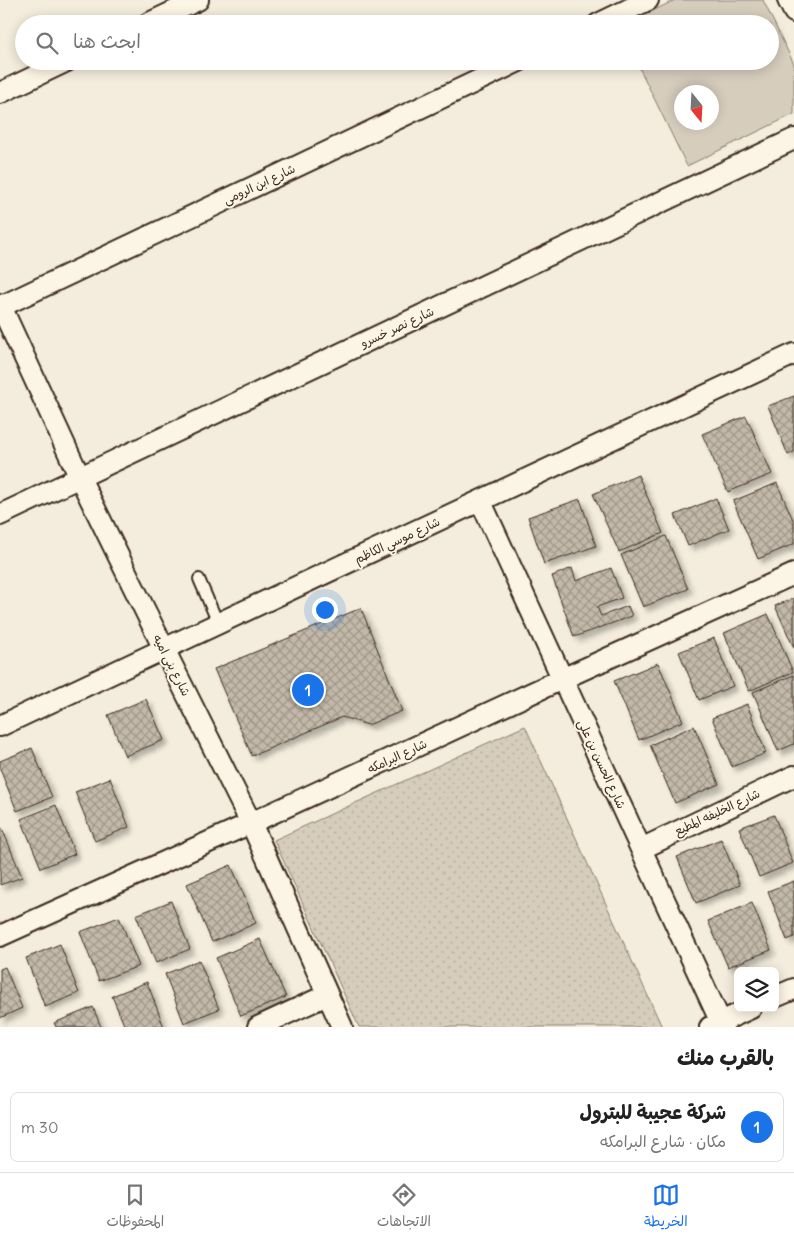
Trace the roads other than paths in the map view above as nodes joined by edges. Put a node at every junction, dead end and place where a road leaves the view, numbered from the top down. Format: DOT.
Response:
graph roads {
  1 [pos="198,0"];
  2 [pos="648,0"];
  3 [pos="788,0"];
  4 [pos="794,12"];
  5 [pos="166,15"];
  6 [pos="617,15"];
  7 [pos="48,70"];
  8 [pos="500,70"];
  9 [pos="0,93"];
  10 [pos="794,139"];
  11 [pos="0,306"];
  12 [pos="794,354"];
  13 [pos="80,478"];
  14 [pos="480,502"];
  15 [pos="0,515"];
  16 [pos="794,574"];
  17 [pos="199,579"];
  18 [pos="218,623"];
  19 [pos="164,649"];
  20 [pos="562,679"];
  21 [pos="0,726"];
  22 [pos="794,776"];
  23 [pos="251,823"];
  24 [pos="640,849"];
  25 [pos="0,936"];
  26 [pos="794,989"];
  27 [pos="327,995"];
  28 [pos="779,995"];
  29 [pos="743,1012"];
  30 [pos="718,1025"];
  31 [pos="258,1027"];
  32 [pos="342,1027"];
  1 -- 5 [label="street"];
  2 -- 6 [label="street"];
  3 -- 4 [label="street"];
  7 -- 9 [label="street"];
  8 -- 11 [label="street, شارع ابن الرومى"];
  10 -- 13 [label="street, شارع نصر خسرو"];
  11 -- 13 [label="street, شارع بنى اميه"];
  12 -- 14 [label="street, شارع موسي الكاظم"];
  13 -- 15 [label="street, شارع نصر خسرو"];
  13 -- 19 [label="street, شارع بنى اميه"];
  14 -- 18 [label="street, شارع موسي الكاظم"];
  14 -- 20 [label="street, شارع الحسن بن على"];
  16 -- 20 [label="street, شارع البرامكه"];
  17 -- 18 [label="lane"];
  18 -- 19 [label="street, شارع موسي الكاظم"];
  19 -- 21 [label="street, شارع موسي الكاظم"];
  19 -- 23 [label="street, شارع بنى اميه"];
  20 -- 23 [label="street, شارع البرامكه"];
  20 -- 24 [label="street, شارع الحسن بن على"];
  22 -- 24 [label="street, شارع الخليفه المطيع"];
  23 -- 25 [label="street, شارع البرامكه"];
  23 -- 27 [label="street, شارع بنى اميه"];
  24 -- 30 [label="street, شارع الحسن بن على"];
  26 -- 28 [label="street"];
  27 -- 31 [label="street"];
  27 -- 32 [label="street, شارع بنى اميه"];
  29 -- 30 [label="street"];
}
